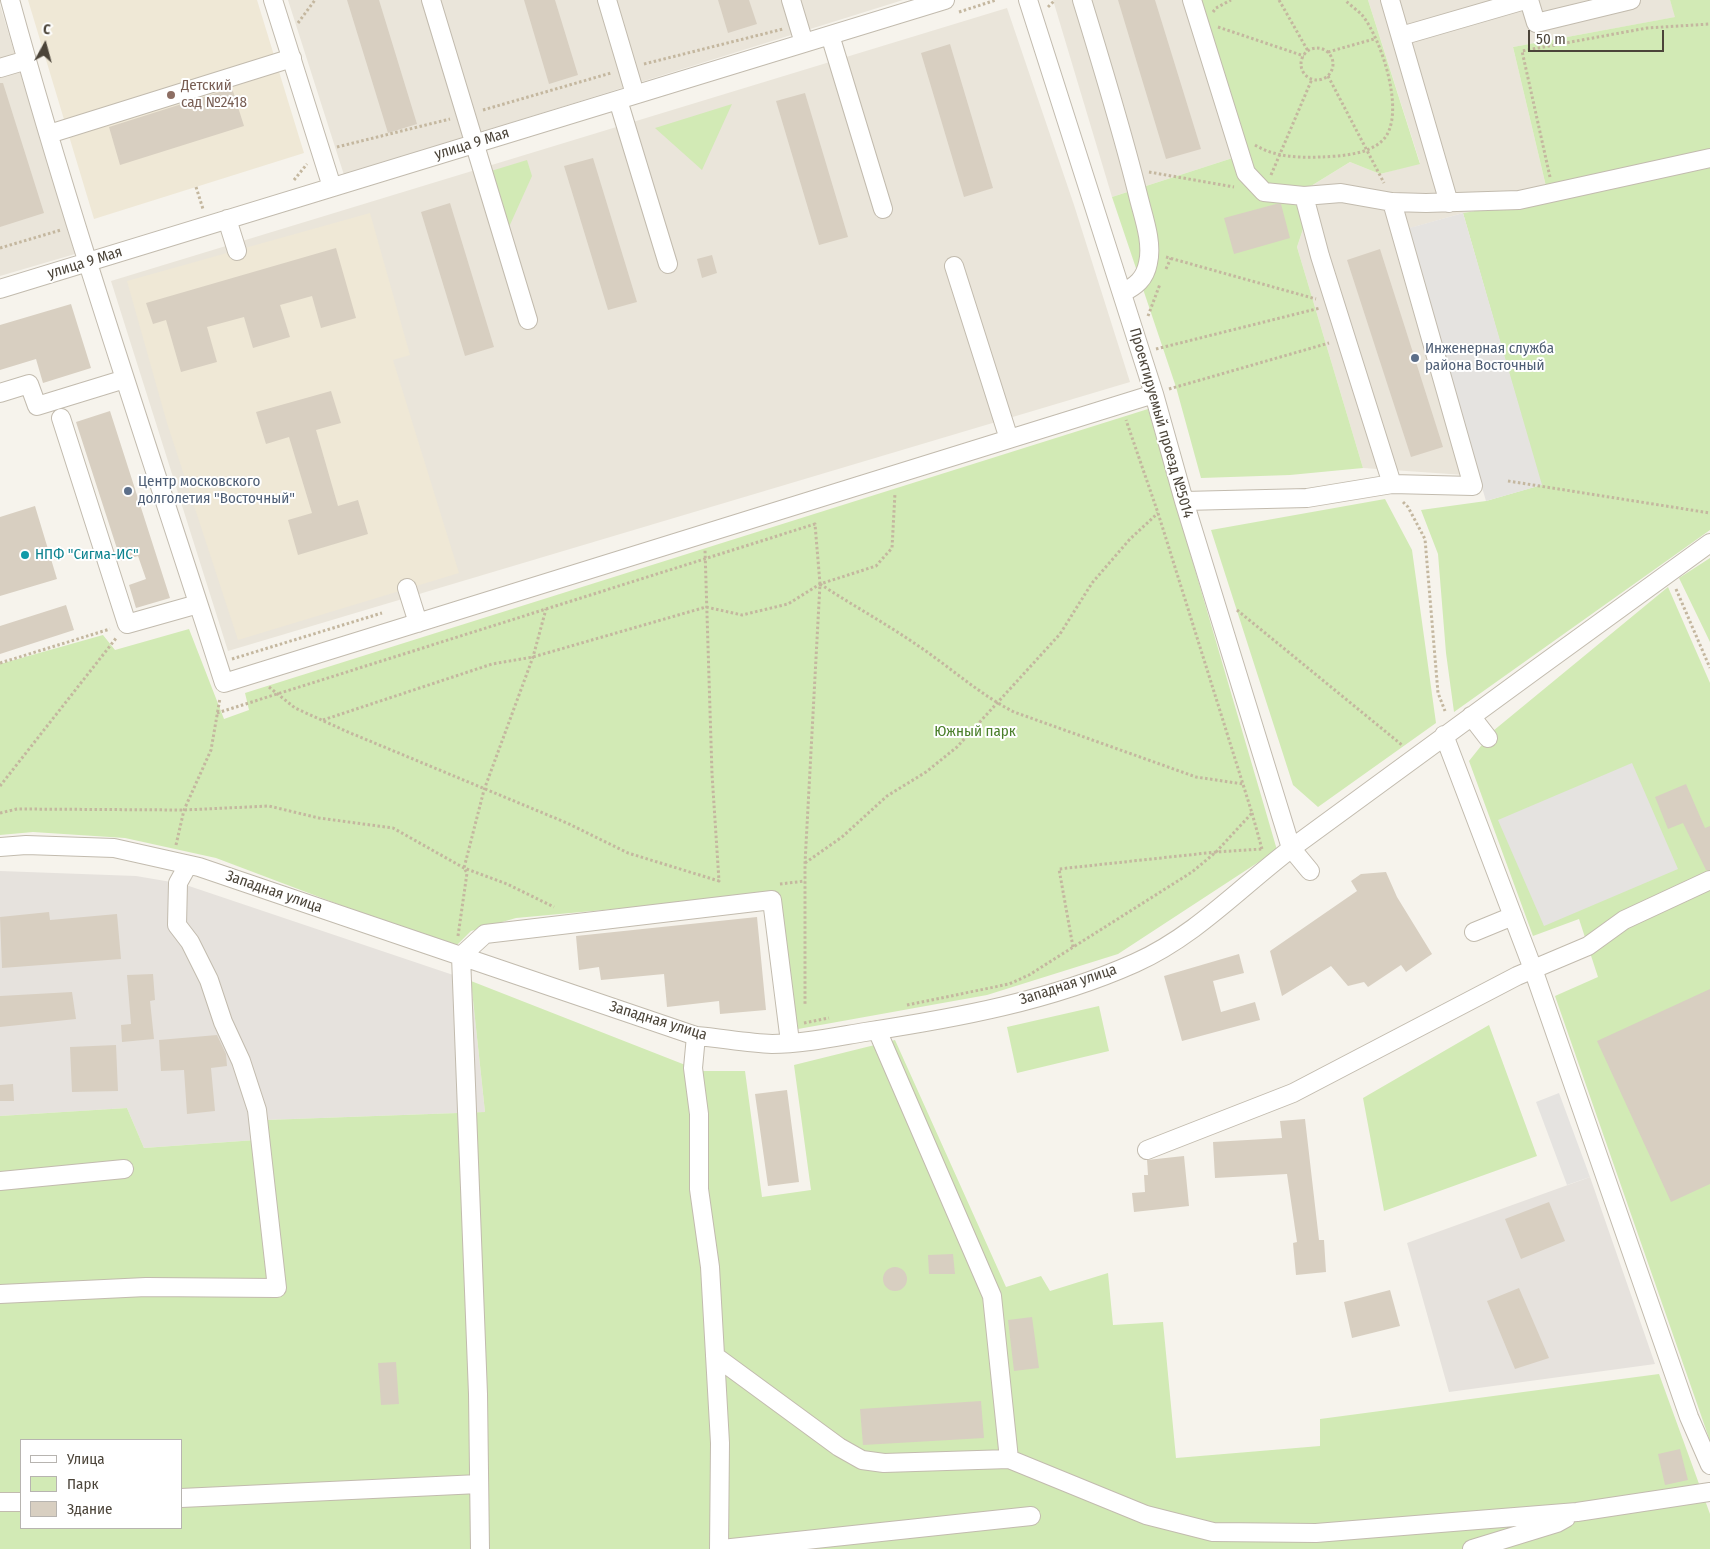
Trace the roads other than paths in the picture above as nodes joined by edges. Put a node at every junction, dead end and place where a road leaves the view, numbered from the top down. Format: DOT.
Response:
graph roads {
  1 [pos="10,0"];
  2 [pos="273,0"];
  3 [pos="431,0"];
  4 [pos="608,0"];
  5 [pos="791,0"];
  6 [pos="945,0"];
  7 [pos="1028,0"];
  8 [pos="1082,0"];
  9 [pos="1192,0"];
  10 [pos="1390,0"];
  11 [pos="1527,0"];
  12 [pos="1631,0"];
  13 [pos="830,35"];
  14 [pos="1401,36"];
  15 [pos="804,43"];
  16 [pos="292,58"];
  17 [pos="27,60"];
  18 [pos="0,68"];
  19 [pos="635,94"];
  20 [pos="618,100"];
  21 [pos="49,134"];
  22 [pos="474,144"];
  23 [pos="1710,158"];
  24 [pos="332,187"];
  25 [pos="1304,196"];
  26 [pos="1392,202"];
  27 [pos="1449,203"];
  28 [pos="883,209"];
  29 [pos="227,219"];
  30 [pos="237,251"];
  31 [pos="89,262"];
  32 [pos="668,264"];
  33 [pos="954,266"];
  34 [pos="0,289"];
  35 [pos="1122,294"];
  36 [pos="528,320"];
  37 [pos="125,379"];
  38 [pos="1159,388"];
  39 [pos="0,393"];
  40 [pos="61,418"];
  41 [pos="1009,439"];
  42 [pos="1388,485"];
  43 [pos="1184,501"];
  44 [pos="1710,543"];
  45 [pos="408,588"];
  46 [pos="198,604"];
  47 [pos="418,623"];
  48 [pos="1470,716"];
  49 [pos="1444,735"];
  50 [pos="1488,738"];
  51 [pos="0,847"];
  52 [pos="1291,848"];
  53 [pos="181,863"];
  54 [pos="1310,871"];
  55 [pos="1710,880"];
  56 [pos="1513,916"];
  57 [pos="1474,932"];
  58 [pos="458,955"];
  59 [pos="1533,969"];
  60 [pos="877,1030"];
  61 [pos="696,1036"];
  62 [pos="790,1042"];
  63 [pos="1147,1150"];
  64 [pos="124,1169"];
  65 [pos="0,1181"];
  66 [pos="0,1294"];
  67 [pos="715,1356"];
  68 [pos="1009,1459"];
  69 [pos="1710,1465"];
  70 [pos="480,1484"];
  71 [pos="1710,1492"];
  72 [pos="182,1498"];
  73 [pos="0,1502"];
  74 [pos="20,1502"];
  75 [pos="1578,1512"];
  76 [pos="1031,1516"];
  77 [pos="480,1549"];
  78 [pos="721,1549"];
  79 [pos="1472,1549"];
  1 -- 17 [label="street"];
  2 -- 16 [label="street"];
  3 -- 22 [label="street"];
  4 -- 19 [label="street"];
  5 -- 15 [label="street"];
  6 -- 13 [label="street, улица 9 Мая"];
  7 -- 35 [label="street, Проектируемый проезд №5014"];
  8 -- 35 [label="street"];
  9 -- 25 [label="street"];
  10 -- 14 [label="street"];
  11 -- 12 [label="street"];
  11 -- 14 [label="street"];
  13 -- 15 [label="street, улица 9 Мая"];
  13 -- 28 [label="street"];
  14 -- 27 [label="street"];
  15 -- 19 [label="street, улица 9 Мая"];
  16 -- 21 [label="street"];
  16 -- 24 [label="street"];
  17 -- 18 [label="street"];
  17 -- 21 [label="street"];
  19 -- 20 [label="street, улица 9 Мая"];
  20 -- 22 [label="street, улица 9 Мая"];
  20 -- 32 [label="street"];
  21 -- 31 [label="street"];
  22 -- 24 [label="street, улица 9 Мая"];
  22 -- 36 [label="street"];
  23 -- 27 [label="street"];
  24 -- 29 [label="street, улица 9 Мая"];
  25 -- 26 [label="street"];
  25 -- 42 [label="street"];
  26 -- 27 [label="street"];
  26 -- 42 [label="street"];
  29 -- 30 [label="street"];
  29 -- 31 [label="street, улица 9 Мая"];
  31 -- 34 [label="street, улица 9 Мая"];
  31 -- 37 [label="street"];
  33 -- 41 [label="street"];
  35 -- 38 [label="street, Проектируемый проезд №5014"];
  37 -- 39 [label="street"];
  37 -- 46 [label="street"];
  38 -- 41 [label="street"];
  38 -- 43 [label="street, Проектируемый проезд №5014"];
  40 -- 46 [label="street"];
  41 -- 47 [label="street"];
  42 -- 43 [label="street"];
  43 -- 52 [label="street, Проектируемый проезд №5014"];
  44 -- 48 [label="street, Западная улица"];
  45 -- 47 [label="street"];
  46 -- 47 [label="street"];
  48 -- 49 [label="street, Западная улица"];
  48 -- 50 [label="street"];
  49 -- 52 [label="street, Западная улица"];
  49 -- 56 [label="street"];
  51 -- 53 [label="street, Западная улица"];
  52 -- 54 [label="street"];
  52 -- 60 [label="street, Западная улица"];
  53 -- 58 [label="street, Западная улица"];
  53 -- 66 [label="street"];
  55 -- 59 [label="street"];
  56 -- 57 [label="street"];
  56 -- 59 [label="street"];
  58 -- 61 [label="street, Западная улица"];
  58 -- 62 [label="street"];
  58 -- 70 [label="street"];
  59 -- 63 [label="street"];
  59 -- 69 [label="street"];
  60 -- 62 [label="street, Западная улица"];
  60 -- 68 [label="street"];
  61 -- 62 [label="street, Западная улица"];
  61 -- 67 [label="street"];
  64 -- 65 [label="street"];
  67 -- 68 [label="street"];
  67 -- 78 [label="street"];
  68 -- 75 [label="street"];
  70 -- 72 [label="street"];
  70 -- 77 [label="street"];
  71 -- 75 [label="street"];
  73 -- 74 [label="street"];
  75 -- 79 [label="street"];
  76 -- 78 [label="street"];
}
